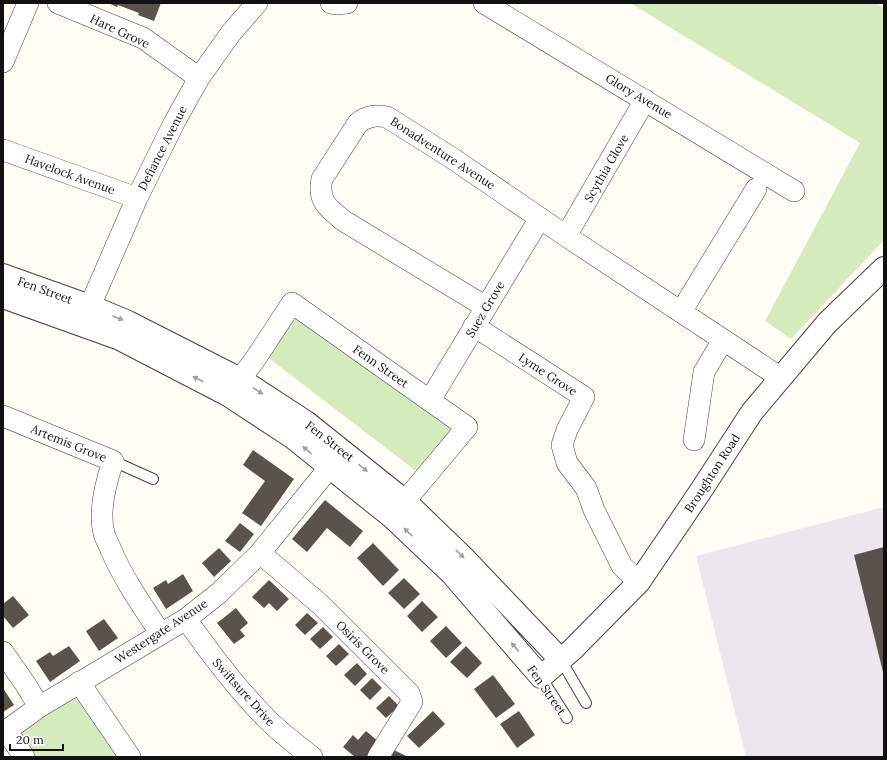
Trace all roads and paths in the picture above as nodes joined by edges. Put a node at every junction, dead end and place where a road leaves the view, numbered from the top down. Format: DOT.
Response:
graph roads {
  1 [pos="28,3"];
  2 [pos="58,3"];
  3 [pos="257,3"];
  4 [pos="331,3"];
  5 [pos="347,3"];
  6 [pos="484,3"];
  7 [pos="3,62"];
  8 [pos="199,78"];
  9 [pos="645,100"];
  10 [pos="3,150"];
  11 [pos="756,189"];
  12 [pos="794,190"];
  13 [pos="137,198"];
  14 [pos="540,218"];
  15 [pos="566,236"];
  16 [pos="884,268"];
  17 [pos="3,275"];
  18 [pos="3,298"];
  19 [pos="90,306"];
  20 [pos="486,307"];
  21 [pos="681,312"];
  22 [pos="474,326"];
  23 [pos="723,340"];
  24 [pos="781,378"];
  25 [pos="240,379"];
  26 [pos="430,400"];
  27 [pos="3,416"];
  28 [pos="694,440"];
  29 [pos="113,460"];
  30 [pos="329,468"];
  31 [pos="152,479"];
  32 [pos="405,501"];
  33 [pos="260,553"];
  34 [pos="640,582"];
  35 [pos="186,619"];
  36 [pos="161,634"];
  37 [pos="3,652"];
  38 [pos="561,660"];
  39 [pos="541,677"];
  40 [pos="79,682"];
  41 [pos="586,703"];
  42 [pos="39,706"];
  43 [pos="568,718"];
  44 [pos="5,732"];
  45 [pos="24,757"];
  46 [pos="130,757"];
  47 [pos="312,757"];
  48 [pos="378,757"];
  1 -- 7 [label="street"];
  2 -- 8 [label="street, Hare Grove"];
  3 -- 8 [label="street, Defiance Avenue"];
  4 -- 5 [label="street"];
  6 -- 9 [label="street, Glory Avenue"];
  8 -- 13 [label="street, Defiance Avenue"];
  9 -- 12 [label="street, Glory Avenue"];
  9 -- 15 [label="street, Scythia Glove"];
  10 -- 13 [label="street, Havelock Avenue"];
  11 -- 21 [label="street"];
  13 -- 19 [label="street, Defiance Avenue"];
  14 -- 15 [label="street, Bonadventure Avenue"];
  14 -- 20 [label="street, Suez Grove"];
  14 -- 20 [label="street, Bonadventure Avenue"];
  15 -- 21 [label="street, Bonadventure Avenue"];
  16 -- 24 [label="street, Broughton Road"];
  17 -- 19 [label="street, Fen Street"];
  30 -- 18 [label="street, Fen Street, one-way"];
  19 -- 25 [label="street, Fen Street, one-way"];
  20 -- 22 [label="street, Suez Grove"];
  21 -- 23 [label="street, Bonadventure Avenue"];
  22 -- 26 [label="street, Suez Grove"];
  22 -- 34 [label="street, Lyme Grove"];
  23 -- 24 [label="street, Bonadventure Avenue"];
  23 -- 28 [label="street"];
  24 -- 34 [label="street, Broughton Road"];
  25 -- 26 [label="street, Fenn Street"];
  25 -- 32 [label="street, Fen Street, one-way"];
  26 -- 32 [label="street, Fenn Street"];
  27 -- 29 [label="street, Artemis Grove"];
  29 -- 31 [label="lane"];
  29 -- 36 [label="street, Artemis Grove"];
  30 -- 33 [label="street, Westergate Avenue"];
  39 -- 30 [label="street, Fen Street, one-way"];
  32 -- 38 [label="street, Fen Street, one-way"];
  33 -- 35 [label="street, Westergate Avenue"];
  33 -- 48 [label="street, Osiris Grove"];
  34 -- 38 [label="street, Broughton Road"];
  35 -- 36 [label="street, Westergate Avenue"];
  35 -- 47 [label="street, Swiftsure Drive"];
  36 -- 40 [label="street, Westergate Avenue"];
  37 -- 42 [label="street"];
  38 -- 39 [label="street, Broughton Road"];
  38 -- 41 [label="lane, Fen Street"];
  39 -- 43 [label="lane, Fen Street"];
  40 -- 42 [label="street, Westergate Avenue"];
  40 -- 46 [label="street"];
  42 -- 44 [label="street, Westergate Avenue"];
  44 -- 45 [label="street"];
}
